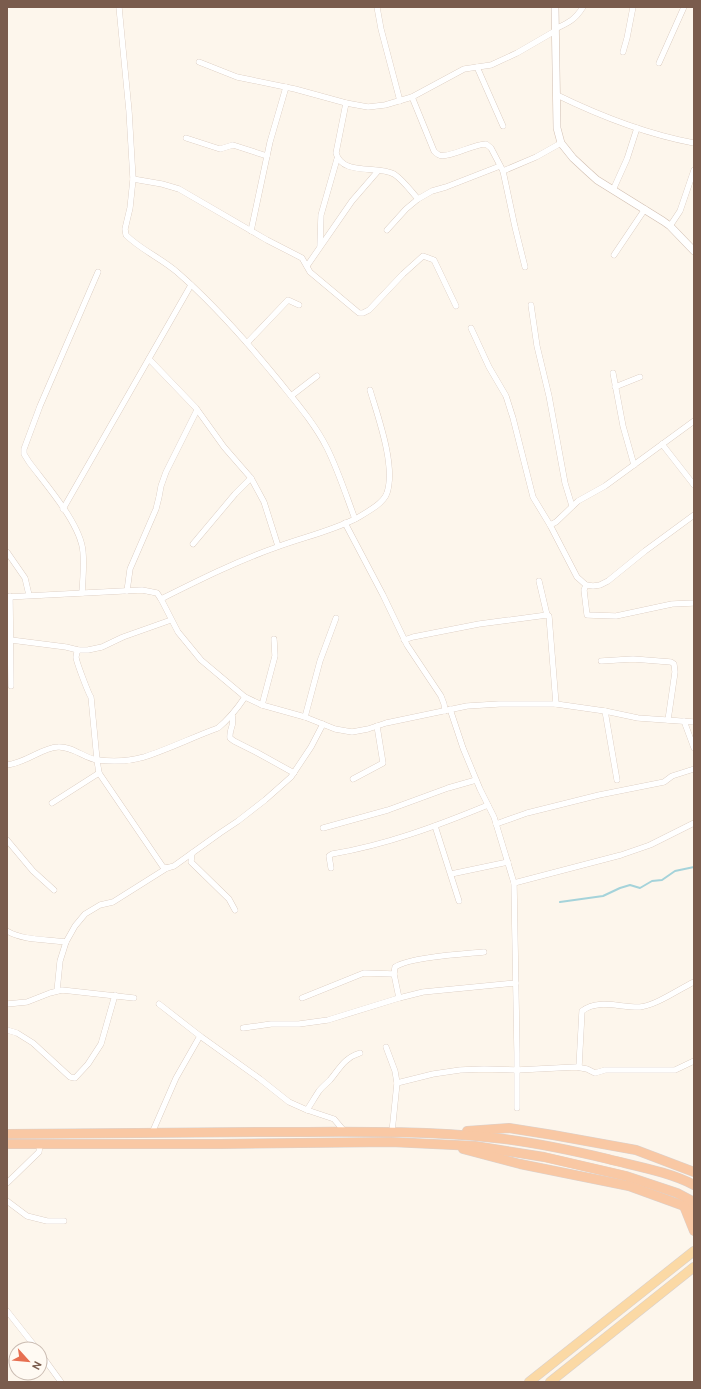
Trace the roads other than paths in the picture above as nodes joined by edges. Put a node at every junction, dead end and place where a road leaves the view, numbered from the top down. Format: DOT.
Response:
graph roads {
  1 [pos="119,7"];
  2 [pos="377,7"];
  3 [pos="555,7"];
  4 [pos="583,7"];
  5 [pos="633,7"];
  6 [pos="684,7"];
  7 [pos="555,30"];
  8 [pos="623,52"];
  9 [pos="199,62"];
  10 [pos="660,62"];
  11 [pos="477,67"];
  12 [pos="286,87"];
  13 [pos="556,95"];
  14 [pos="412,97"];
  15 [pos="400,101"];
  16 [pos="346,103"];
  17 [pos="503,126"];
  18 [pos="637,128"];
  19 [pos="186,138"];
  20 [pos="561,143"];
  21 [pos="694,143"];
  22 [pos="267,156"];
  23 [pos="337,159"];
  24 [pos="502,168"];
  25 [pos="694,170"];
  26 [pos="378,171"];
  27 [pos="133,179"];
  28 [pos="613,190"];
  29 [pos="418,199"];
  30 [pos="645,209"];
  31 [pos="670,226"];
  32 [pos="388,230"];
  33 [pos="251,231"];
  34 [pos="320,246"];
  35 [pos="694,251"];
  36 [pos="614,255"];
  37 [pos="307,266"];
  38 [pos="525,267"];
  39 [pos="98,272"];
  40 [pos="191,285"];
  41 [pos="531,304"];
  42 [pos="299,305"];
  43 [pos="456,306"];
  44 [pos="471,328"];
  45 [pos="248,343"];
  46 [pos="150,359"];
  47 [pos="613,373"];
  48 [pos="317,376"];
  49 [pos="640,377"];
  50 [pos="615,387"];
  51 [pos="370,390"];
  52 [pos="291,396"];
  53 [pos="197,410"];
  54 [pos="694,421"];
  55 [pos="662,444"];
  56 [pos="634,465"];
  57 [pos="251,478"];
  58 [pos="694,485"];
  59 [pos="572,506"];
  60 [pos="63,509"];
  61 [pos="694,516"];
  62 [pos="355,519"];
  63 [pos="345,522"];
  64 [pos="550,525"];
  65 [pos="193,544"];
  66 [pos="278,546"];
  67 [pos="7,552"];
  68 [pos="539,581"];
  69 [pos="585,588"];
  70 [pos="127,591"];
  71 [pos="82,593"];
  72 [pos="30,595"];
  73 [pos="9,596"];
  74 [pos="161,599"];
  75 [pos="694,603"];
  76 [pos="547,615"];
  77 [pos="336,618"];
  78 [pos="171,620"];
  79 [pos="274,639"];
  80 [pos="11,640"];
  81 [pos="404,640"];
  82 [pos="78,650"];
  83 [pos="601,661"];
  84 [pos="11,686"];
  85 [pos="244,697"];
  86 [pos="556,704"];
  87 [pos="262,705"];
  88 [pos="448,710"];
  89 [pos="606,711"];
  90 [pos="232,715"];
  91 [pos="305,717"];
  92 [pos="668,720"];
  93 [pos="684,721"];
  94 [pos="694,722"];
  95 [pos="323,724"];
  96 [pos="377,726"];
  97 [pos="694,748"];
  98 [pos="97,760"];
  99 [pos="7,765"];
  100 [pos="694,769"];
  101 [pos="99,773"];
  102 [pos="294,773"];
  103 [pos="353,779"];
  104 [pos="476,780"];
  105 [pos="617,780"];
  106 [pos="52,804"];
  107 [pos="488,805"];
  108 [pos="496,824"];
  109 [pos="694,824"];
  110 [pos="435,826"];
  111 [pos="324,828"];
  112 [pos="7,840"];
  113 [pos="192,853"];
  114 [pos="508,862"];
  115 [pos="167,868"];
  116 [pos="331,868"];
  117 [pos="451,874"];
  118 [pos="514,883"];
  119 [pos="54,890"];
  120 [pos="459,901"];
  121 [pos="235,910"];
  122 [pos="7,931"];
  123 [pos="66,942"];
  124 [pos="484,952"];
  125 [pos="394,974"];
  126 [pos="694,982"];
  127 [pos="516,983"];
  128 [pos="57,991"];
  129 [pos="115,995"];
  130 [pos="134,998"];
  131 [pos="302,998"];
  132 [pos="399,998"];
  133 [pos="7,1004"];
  134 [pos="159,1004"];
  135 [pos="243,1028"];
  136 [pos="7,1030"];
  137 [pos="200,1036"];
  138 [pos="386,1047"];
  139 [pos="360,1053"];
  140 [pos="694,1061"];
  141 [pos="579,1067"];
  142 [pos="517,1070"];
  143 [pos="397,1083"];
  144 [pos="517,1108"];
  145 [pos="307,1110"];
  146 [pos="345,1132"];
  147 [pos="392,1132"];
  148 [pos="152,1133"];
  149 [pos="430,1133"];
  150 [pos="7,1134"];
  151 [pos="439,1143"];
  152 [pos="7,1144"];
  153 [pos="40,1144"];
  154 [pos="694,1172"];
  155 [pos="7,1183"];
  156 [pos="694,1185"];
  157 [pos="7,1201"];
  158 [pos="694,1202"];
  159 [pos="684,1206"];
  160 [pos="694,1212"];
  161 [pos="64,1221"];
  162 [pos="694,1231"];
  163 [pos="694,1251"];
  164 [pos="694,1267"];
  165 [pos="7,1311"];
  166 [pos="31,1341"];
  167 [pos="48,1364"];
  168 [pos="62,1382"];
  169 [pos="529,1382"];
  170 [pos="550,1382"];
  1 -- 27 [label="street"];
  2 -- 15 [label="street"];
  3 -- 7 [label="street"];
  4 -- 7 [label="street"];
  5 -- 8 [label="street"];
  6 -- 10 [label="street"];
  7 -- 11 [label="street"];
  7 -- 13 [label="street"];
  9 -- 12 [label="street"];
  11 -- 14 [label="street"];
  11 -- 17 [label="street"];
  12 -- 16 [label="street"];
  12 -- 22 [label="street"];
  13 -- 18 [label="street"];
  13 -- 20 [label="street"];
  14 -- 15 [label="street"];
  14 -- 24 [label="street"];
  15 -- 16 [label="street"];
  16 -- 23 [label="street"];
  18 -- 21 [label="street"];
  18 -- 28 [label="street"];
  19 -- 22 [label="street"];
  20 -- 24 [label="street"];
  20 -- 28 [label="street"];
  22 -- 33 [label="street"];
  23 -- 26 [label="street"];
  23 -- 34 [label="street"];
  24 -- 29 [label="street"];
  24 -- 38 [label="street"];
  25 -- 31 [label="street"];
  26 -- 29 [label="street"];
  26 -- 34 [label="street"];
  27 -- 33 [label="street"];
  27 -- 40 [label="street"];
  28 -- 30 [label="street"];
  29 -- 32 [label="street"];
  30 -- 31 [label="street"];
  30 -- 36 [label="street"];
  31 -- 35 [label="street"];
  33 -- 37 [label="street"];
  34 -- 37 [label="street"];
  37 -- 43 [label="street"];
  39 -- 60 [label="street"];
  40 -- 45 [label="street"];
  40 -- 46 [label="street"];
  41 -- 59 [label="street"];
  42 -- 45 [label="street"];
  44 -- 64 [label="street"];
  45 -- 52 [label="street"];
  46 -- 53 [label="street"];
  46 -- 60 [label="street"];
  47 -- 50 [label="street"];
  48 -- 52 [label="street"];
  49 -- 50 [label="street"];
  50 -- 56 [label="street"];
  51 -- 62 [label="street"];
  52 -- 62 [label="street"];
  53 -- 57 [label="street"];
  53 -- 70 [label="street"];
  54 -- 55 [label="street"];
  55 -- 56 [label="street"];
  55 -- 58 [label="street"];
  56 -- 59 [label="street"];
  57 -- 65 [label="street"];
  57 -- 66 [label="street"];
  59 -- 64 [label="street"];
  60 -- 71 [label="street"];
  61 -- 69 [label="street"];
  62 -- 63 [label="street"];
  63 -- 66 [label="street"];
  63 -- 81 [label="street"];
  64 -- 69 [label="street"];
  66 -- 74 [label="street"];
  67 -- 72 [label="street"];
  68 -- 76 [label="street"];
  69 -- 75 [label="street"];
  70 -- 71 [label="street"];
  70 -- 74 [label="street"];
  71 -- 72 [label="street"];
  72 -- 73 [label="street"];
  73 -- 80 [label="street"];
  74 -- 78 [label="street"];
  76 -- 81 [label="street"];
  76 -- 86 [label="street"];
  77 -- 91 [label="street"];
  78 -- 82 [label="street"];
  78 -- 85 [label="street"];
  79 -- 87 [label="street"];
  80 -- 82 [label="street"];
  80 -- 84 [label="street"];
  81 -- 88 [label="street"];
  82 -- 98 [label="street"];
  83 -- 92 [label="street"];
  85 -- 87 [label="street"];
  85 -- 90 [label="street"];
  86 -- 88 [label="street"];
  86 -- 89 [label="street"];
  87 -- 91 [label="street"];
  88 -- 96 [label="street"];
  88 -- 104 [label="street"];
  89 -- 92 [label="street"];
  89 -- 105 [label="street"];
  90 -- 98 [label="street"];
  90 -- 102 [label="street"];
  91 -- 95 [label="street"];
  92 -- 93 [label="street"];
  93 -- 94 [label="street"];
  93 -- 97 [label="street"];
  95 -- 96 [label="street"];
  95 -- 102 [label="street"];
  96 -- 103 [label="street"];
  98 -- 99 [label="street"];
  98 -- 101 [label="street"];
  100 -- 108 [label="street"];
  101 -- 106 [label="street"];
  101 -- 115 [label="street"];
  102 -- 113 [label="street"];
  104 -- 107 [label="street"];
  104 -- 111 [label="street"];
  107 -- 108 [label="street"];
  107 -- 110 [label="street"];
  108 -- 114 [label="street"];
  109 -- 118 [label="street"];
  110 -- 116 [label="street"];
  110 -- 117 [label="street"];
  112 -- 119 [label="street"];
  113 -- 115 [label="street"];
  113 -- 121 [label="street"];
  114 -- 117 [label="street"];
  114 -- 118 [label="street"];
  115 -- 123 [label="street"];
  117 -- 120 [label="street"];
  118 -- 127 [label="street"];
  122 -- 123 [label="street"];
  123 -- 128 [label="street"];
  124 -- 125 [label="street"];
  125 -- 131 [label="street"];
  125 -- 132 [label="street"];
  126 -- 141 [label="street"];
  127 -- 132 [label="street"];
  127 -- 142 [label="street"];
  128 -- 129 [label="street"];
  128 -- 133 [label="street"];
  129 -- 130 [label="street"];
  129 -- 136 [label="street"];
  132 -- 135 [label="street"];
  134 -- 137 [label="street"];
  137 -- 145 [label="street"];
  137 -- 148 [label="street"];
  138 -- 143 [label="street"];
  139 -- 145 [label="street"];
  140 -- 141 [label="street"];
  141 -- 142 [label="street"];
  142 -- 143 [label="street"];
  142 -- 144 [label="street"];
  143 -- 147 [label="street"];
  145 -- 146 [label="street"];
  146 -- 147 [label="highway"];
  146 -- 148 [label="highway"];
  147 -- 149 [label="highway"];
  148 -- 150 [label="highway"];
  149 -- 154 [label="highway"];
  149 -- 156 [label="highway"];
  151 -- 153 [label="highway"];
  151 -- 158 [label="highway"];
  151 -- 159 [label="highway"];
  152 -- 153 [label="highway"];
  153 -- 155 [label="street"];
  157 -- 161 [label="street"];
  159 -- 160 [label="highway"];
  159 -- 162 [label="highway"];
  163 -- 169 [label="main road"];
  164 -- 170 [label="main road"];
  165 -- 166 [label="street"];
  167 -- 168 [label="street"];
}
